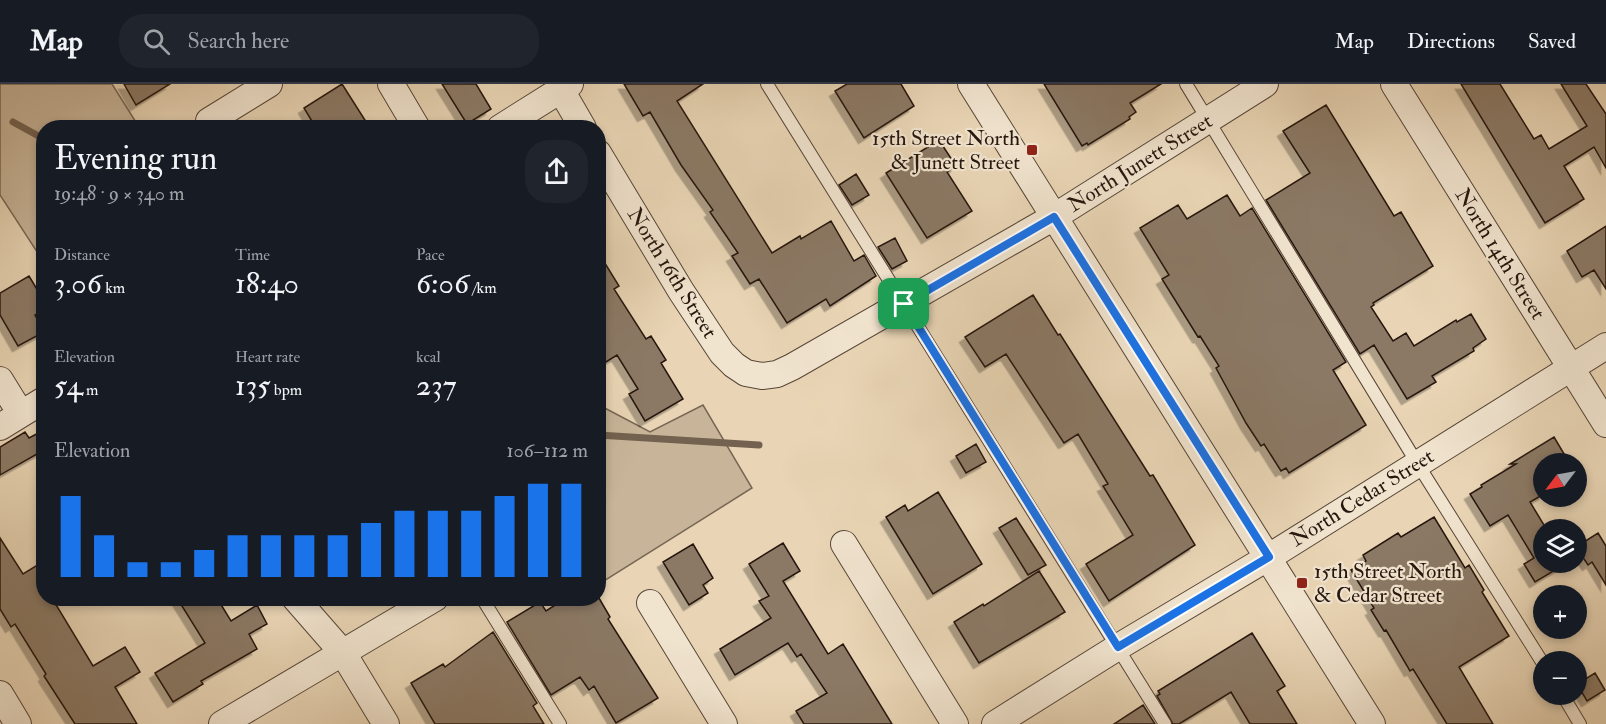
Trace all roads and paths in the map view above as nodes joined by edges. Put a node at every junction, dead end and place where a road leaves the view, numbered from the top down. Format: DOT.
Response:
graph roads {
  1 [pos="269,84"];
  2 [pos="391,84"];
  3 [pos="767,84"];
  4 [pos="971,84"];
  5 [pos="1186,84"];
  6 [pos="1265,84"];
  7 [pos="1394,84"];
  8 [pos="566,87"];
  9 [pos="1209,119"];
  10 [pos="211,120"];
  11 [pos="412,120"];
  12 [pos="513,120"];
  13 [pos="580,120"];
  14 [pos="606,166"];
  15 [pos="1054,217"];
  16 [pos="904,304"];
  17 [pos="1606,346"];
  18 [pos="1571,368"];
  19 [pos="762,376"];
  20 [pos="0,380"];
  21 [pos="36,405"];
  22 [pos="10,421"];
  23 [pos="1606,424"];
  24 [pos="1417,463"];
  25 [pos="843,544"];
  26 [pos="1269,557"];
  27 [pos="650,603"];
  28 [pos="302,606"];
  29 [pos="422,606"];
  30 [pos="487,606"];
  31 [pos="1118,647"];
  32 [pos="1535,651"];
  33 [pos="343,653"];
  34 [pos="0,694"];
  35 [pos="1569,705"];
  36 [pos="18,724"];
  37 [pos="222,724"];
  38 [pos="386,724"];
  39 [pos="560,724"];
  40 [pos="724,724"];
  41 [pos="955,724"];
  42 [pos="995,724"];
  43 [pos="1165,724"];
  44 [pos="1372,724"];
  45 [pos="1580,724"];
  1 -- 10 [label="street"];
  2 -- 11 [label="street"];
  3 -- 16 [label="lane"];
  4 -- 15 [label="street"];
  5 -- 9 [label="lane"];
  6 -- 9 [label="street, North Junett Street"];
  7 -- 18 [label="street, North 14th Street"];
  8 -- 12 [label="street"];
  8 -- 13 [label="street"];
  9 -- 15 [label="street, North Junett Street"];
  9 -- 24 [label="lane"];
  14 -- 19 [label="street, North 16th Street"];
  15 -- 16 [label="street, North Junett Street"];
  15 -- 26 [label="street"];
  16 -- 19 [label="street, North Junett Street"];
  16 -- 31 [label="lane"];
  17 -- 18 [label="street, North Cedar Street"];
  18 -- 23 [label="street, North 14th Street"];
  18 -- 24 [label="street, North Cedar Street"];
  20 -- 22 [label="street"];
  21 -- 22 [label="street"];
  24 -- 26 [label="street, North Cedar Street"];
  24 -- 32 [label="lane"];
  25 -- 41 [label="street"];
  26 -- 31 [label="street, North Cedar Street"];
  26 -- 44 [label="street"];
  27 -- 40 [label="street"];
  28 -- 33 [label="street"];
  29 -- 33 [label="street"];
  30 -- 39 [label="lane"];
  31 -- 42 [label="street, North Cedar Street"];
  31 -- 43 [label="lane"];
  33 -- 37 [label="street"];
  33 -- 38 [label="street"];
  34 -- 36 [label="street"];
  35 -- 45 [label="lane"];
}
